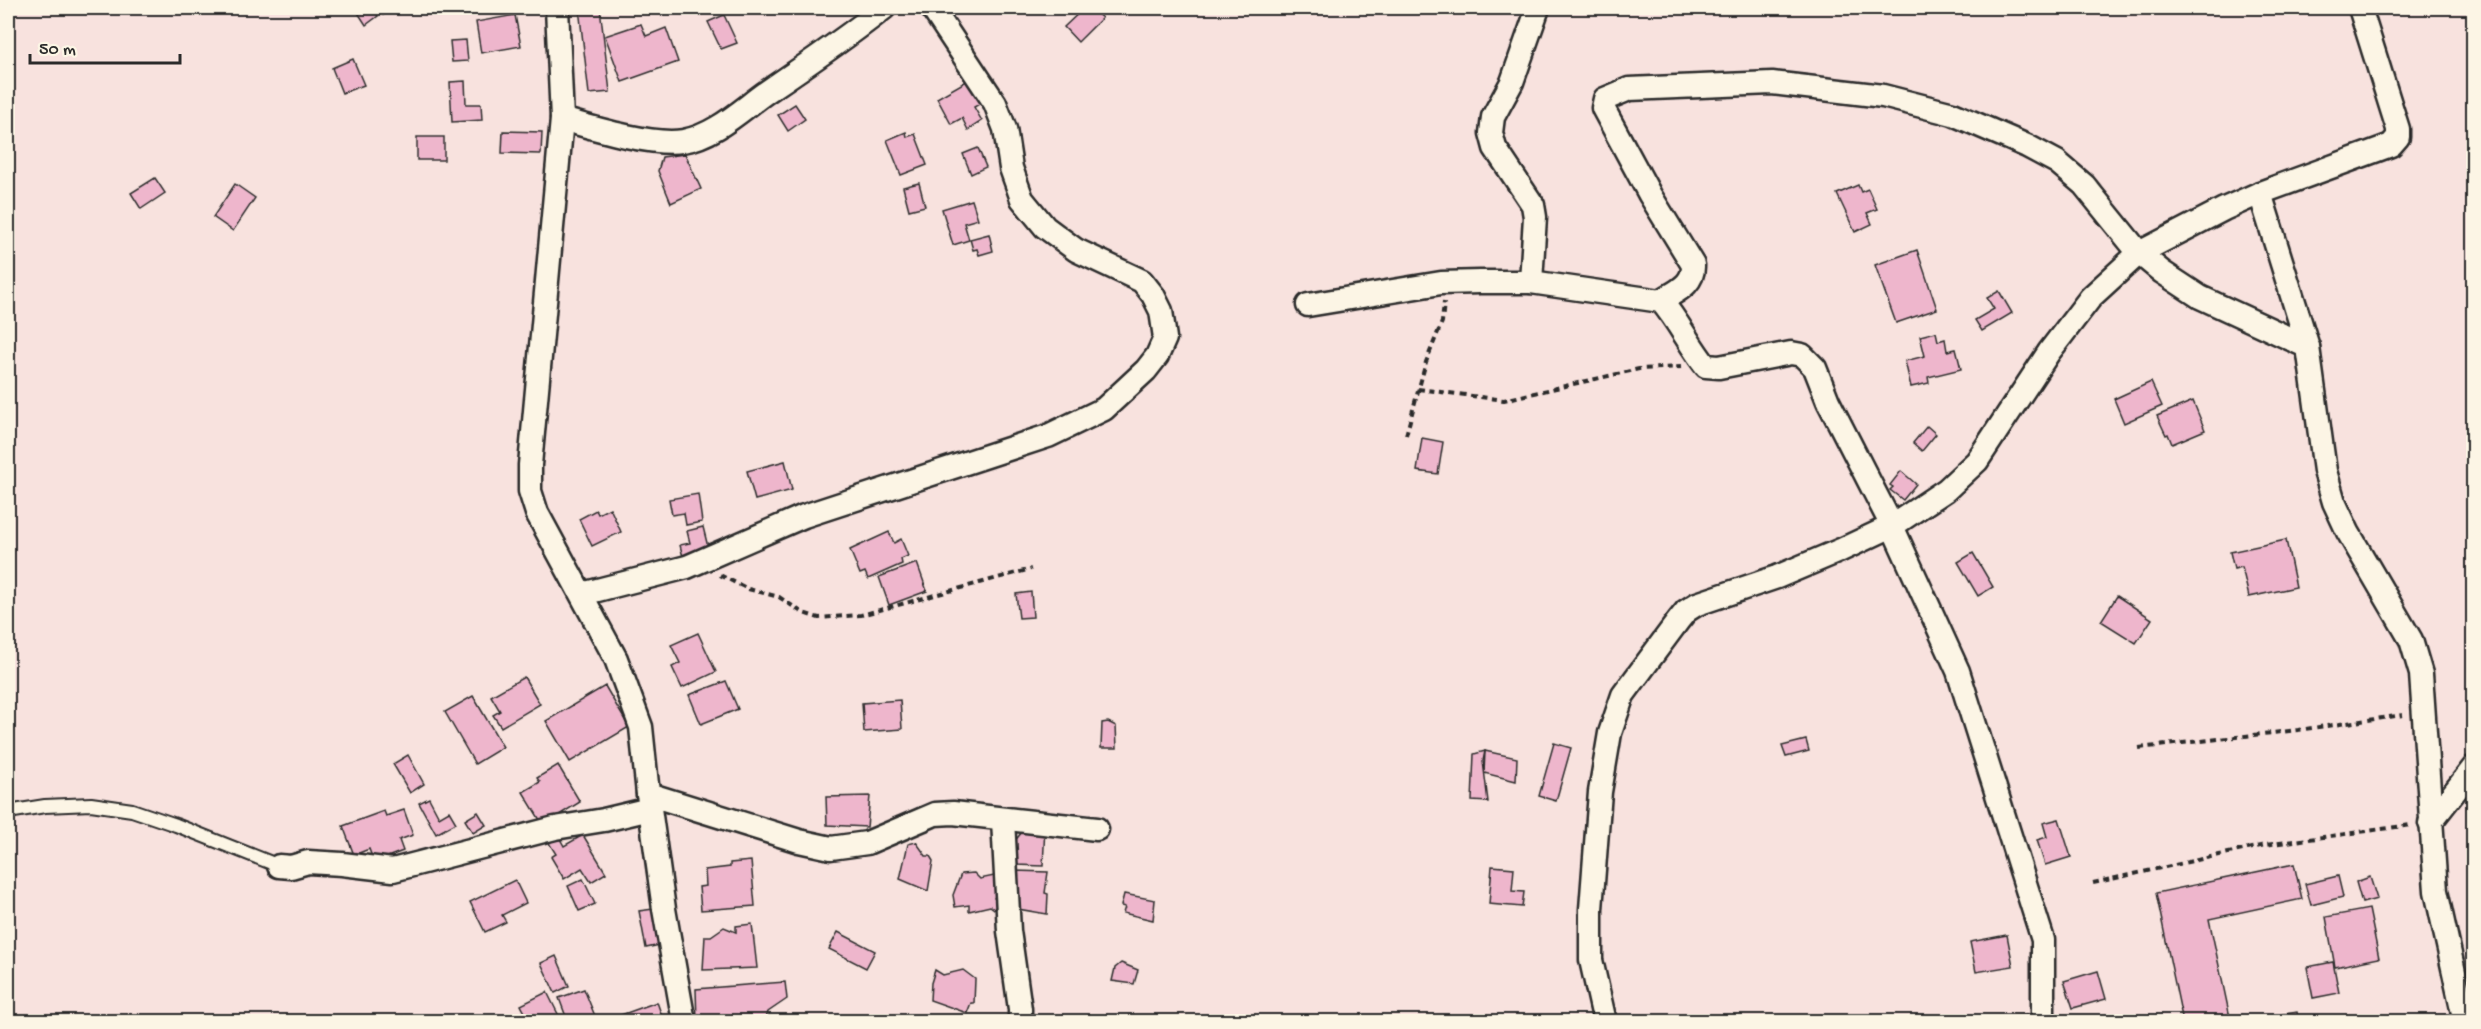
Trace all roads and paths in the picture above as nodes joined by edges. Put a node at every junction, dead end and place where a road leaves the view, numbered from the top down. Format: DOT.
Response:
graph roads {
  1 [pos="557,8"];
  2 [pos="884,8"];
  3 [pos="932,8"];
  4 [pos="1538,8"];
  5 [pos="2360,8"];
  6 [pos="562,119"];
  7 [pos="2260,193"];
  8 [pos="2139,253"];
  9 [pos="1531,282"];
  10 [pos="1441,283"];
  11 [pos="1661,301"];
  12 [pos="1308,305"];
  13 [pos="2308,347"];
  14 [pos="1706,366"];
  15 [pos="1418,389"];
  16 [pos="1406,435"];
  17 [pos="1892,526"];
  18 [pos="694,563"];
  19 [pos="1031,568"];
  20 [pos="582,594"];
  21 [pos="2423,712"];
  22 [pos="2139,748"];
  23 [pos="2474,768"];
  24 [pos="649,802"];
  25 [pos="8,812"];
  26 [pos="1003,820"];
  27 [pos="2430,823"];
  28 [pos="1097,830"];
  29 [pos="279,866"];
  30 [pos="2094,884"];
  31 [pos="684,1022"];
  32 [pos="1020,1022"];
  33 [pos="1605,1022"];
  34 [pos="2043,1022"];
  35 [pos="2465,1022"];
  1 -- 6 [label="street"];
  2 -- 6 [label="street"];
  3 -- 18 [label="street"];
  4 -- 9 [label="street"];
  5 -- 7 [label="street"];
  6 -- 20 [label="street"];
  7 -- 8 [label="street"];
  7 -- 13 [label="street"];
  8 -- 11 [label="street"];
  8 -- 13 [label="street"];
  8 -- 17 [label="street"];
  9 -- 10 [label="street"];
  9 -- 11 [label="street"];
  10 -- 12 [label="street"];
  10 -- 15 [label="path"];
  11 -- 14 [label="street"];
  13 -- 21 [label="street"];
  14 -- 15 [label="path"];
  14 -- 17 [label="street"];
  15 -- 16 [label="path"];
  17 -- 33 [label="street"];
  17 -- 34 [label="street"];
  18 -- 19 [label="path"];
  18 -- 20 [label="street"];
  20 -- 24 [label="street"];
  21 -- 22 [label="path"];
  21 -- 27 [label="street"];
  23 -- 27 [label="street"];
  24 -- 26 [label="street"];
  24 -- 29 [label="street"];
  24 -- 31 [label="street"];
  25 -- 29 [label="lane"];
  26 -- 28 [label="street"];
  26 -- 32 [label="street"];
  27 -- 30 [label="path"];
  27 -- 35 [label="street"];
}
